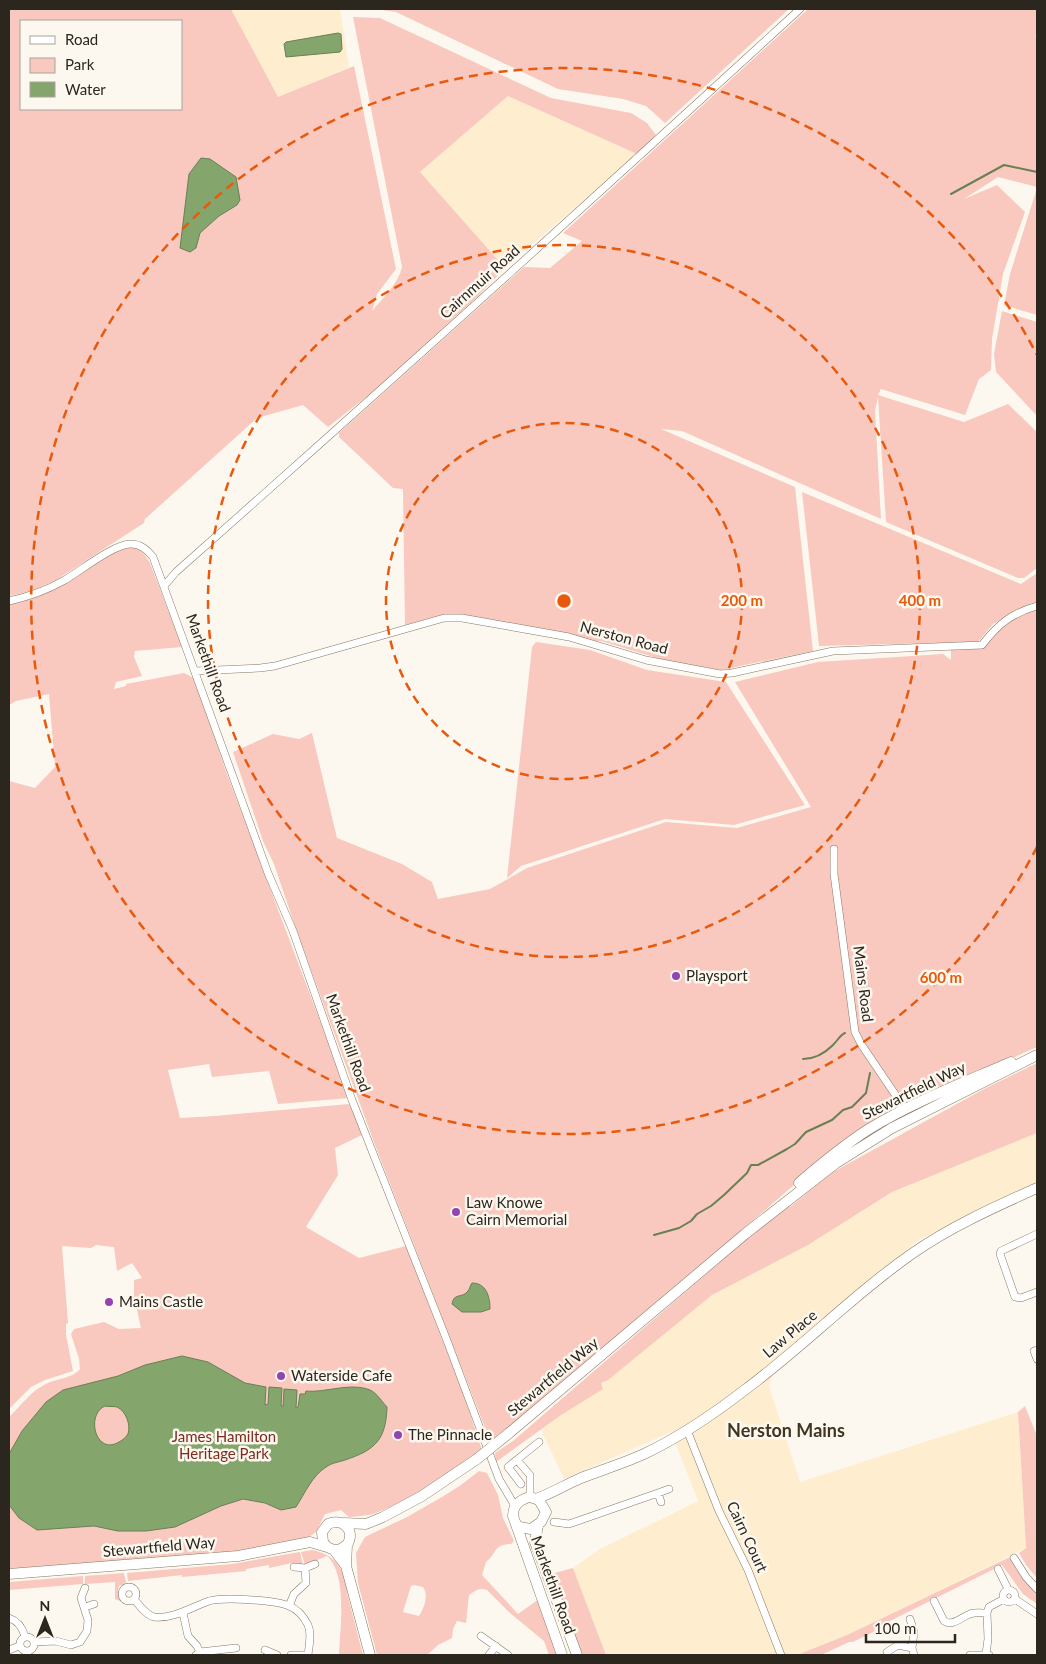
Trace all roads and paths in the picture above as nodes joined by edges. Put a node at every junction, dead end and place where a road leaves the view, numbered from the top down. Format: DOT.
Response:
graph roads {
  1 [pos="800,9"];
  2 [pos="158,569"];
  3 [pos="176,572"];
  4 [pos="164,586"];
  5 [pos="9,600"];
  6 [pos="1037,606"];
  7 [pos="195,671"];
  8 [pos="834,849"];
  9 [pos="1037,1051"];
  10 [pos="1037,1055"];
  11 [pos="905,1109"];
  12 [pos="1037,1188"];
  13 [pos="745,1234"];
  14 [pos="1037,1234"];
  15 [pos="1037,1292"];
  16 [pos="1037,1350"];
  17 [pos="1037,1359"];
  18 [pos="687,1430"];
  19 [pos="538,1442"];
  20 [pos="517,1460"];
  21 [pos="521,1484"];
  22 [pos="669,1489"];
  23 [pos="556,1492"];
  24 [pos="658,1493"];
  25 [pos="533,1498"];
  26 [pos="661,1502"];
  27 [pos="515,1506"];
  28 [pos="545,1511"];
  29 [pos="554,1522"];
  30 [pos="344,1523"];
  31 [pos="366,1524"];
  32 [pos="516,1524"];
  33 [pos="539,1524"];
  34 [pos="322,1532"];
  35 [pos="310,1542"];
  36 [pos="348,1543"];
  37 [pos="330,1548"];
  38 [pos="1014,1558"];
  39 [pos="314,1564"];
  40 [pos="294,1566"];
  41 [pos="346,1566"];
  42 [pos="305,1568"];
  43 [pos="998,1569"];
  44 [pos="545,1570"];
  45 [pos="9,1574"];
  46 [pos="533,1574"];
  47 [pos="85,1588"];
  48 [pos="1008,1589"];
  49 [pos="1037,1589"];
  50 [pos="134,1599"];
  51 [pos="1015,1599"];
  52 [pos="1004,1600"];
  53 [pos="934,1601"];
  54 [pos="94,1604"];
  55 [pos="84,1606"];
  56 [pos="289,1606"];
  57 [pos="183,1613"];
  58 [pos="987,1613"];
  59 [pos="1037,1614"];
  60 [pos="9,1618"];
  61 [pos="910,1619"];
  62 [pos="25,1636"];
  63 [pos="481,1636"];
  64 [pos="34,1642"];
  65 [pos="20,1646"];
  66 [pos="496,1646"];
  67 [pos="236,1648"];
  68 [pos="9,1650"];
  69 [pos="265,1650"];
  70 [pos="886,1652"];
  71 [pos="913,1652"];
  72 [pos="29,1653"];
  73 [pos="198,1653"];
  74 [pos="277,1655"];
  75 [pos="291,1655"];
  76 [pos="308,1655"];
  77 [pos="370,1655"];
  78 [pos="489,1655"];
  79 [pos="508,1655"];
  80 [pos="562,1655"];
  81 [pos="577,1655"];
  82 [pos="781,1655"];
  83 [pos="970,1655"];
  84 [pos="988,1655"];
  1 -- 3 [label="street, Cairnmuir Road"];
  2 -- 3 [label="street"];
  2 -- 4 [label="street"];
  2 -- 5 [label="street"];
  3 -- 4 [label="street, Cairnmuir Road"];
  4 -- 7 [label="street, Markethill Road"];
  6 -- 7 [label="street, Nerston Road"];
  7 -- 27 [label="street, Markethill Road"];
  8 -- 11 [label="street, Mains Road"];
  9 -- 11 [label="street, Stewartfield Way"];
  10 -- 13 [label="street, Stewartfield Way"];
  11 -- 13 [label="street, Stewartfield Way"];
  12 -- 18 [label="street, Law Place"];
  13 -- 31 [label="street, Stewartfield Way, bridge"];
  14 -- 15 [label="street"];
  16 -- 17 [label="street"];
  18 -- 23 [label="street, Law Place"];
  18 -- 82 [label="street, Cairn Court"];
  19 -- 20 [label="street"];
  20 -- 21 [label="street"];
  20 -- 25 [label="street"];
  22 -- 24 [label="street"];
  23 -- 25 [label="street, Law Place"];
  23 -- 28 [label="street, Law Place"];
  24 -- 26 [label="street"];
  24 -- 29 [label="street"];
  25 -- 27 [label="street"];
  25 -- 28 [label="street"];
  27 -- 32 [label="street"];
  28 -- 29 [label="street"];
  28 -- 33 [label="street"];
  29 -- 33 [label="street"];
  30 -- 31 [label="street, Stewartfield Way"];
  30 -- 34 [label="street"];
  30 -- 36 [label="street"];
  31 -- 36 [label="street, Stewartfield Way"];
  32 -- 33 [label="street"];
  32 -- 46 [label="street, Markethill Road"];
  33 -- 44 [label="street, Markethill Road"];
  34 -- 35 [label="street, Stewartfield Way"];
  34 -- 37 [label="street"];
  35 -- 37 [label="street, Stewartfield Way"];
  35 -- 45 [label="street, Stewartfield Way"];
  36 -- 37 [label="street"];
  36 -- 41 [label="street"];
  37 -- 41 [label="street"];
  38 -- 49 [label="street"];
  39 -- 42 [label="street"];
  40 -- 42 [label="street"];
  41 -- 77 [label="street"];
  42 -- 56 [label="street"];
  43 -- 48 [label="street"];
  44 -- 46 [label="street"];
  44 -- 81 [label="street, Markethill Road"];
  46 -- 80 [label="street, Markethill Road"];
  47 -- 55 [label="street"];
  48 -- 51 [label="street"];
  48 -- 52 [label="street"];
  50 -- 57 [label="street"];
  51 -- 52 [label="street"];
  51 -- 59 [label="street"];
  52 -- 58 [label="street"];
  53 -- 58 [label="street"];
  54 -- 55 [label="street"];
  55 -- 64 [label="street"];
  56 -- 57 [label="street"];
  56 -- 76 [label="street"];
  57 -- 73 [label="street"];
  58 -- 84 [label="street"];
  60 -- 62 [label="street"];
  61 -- 71 [label="street"];
  62 -- 64 [label="street"];
  62 -- 65 [label="street"];
  63 -- 66 [label="street"];
  64 -- 72 [label="street"];
  65 -- 68 [label="street"];
  65 -- 72 [label="street"];
  66 -- 78 [label="street"];
  66 -- 79 [label="street"];
  67 -- 73 [label="street"];
  69 -- 74 [label="street"];
  70 -- 71 [label="street"];
  75 -- 76 [label="street"];
  83 -- 84 [label="street"];
}
